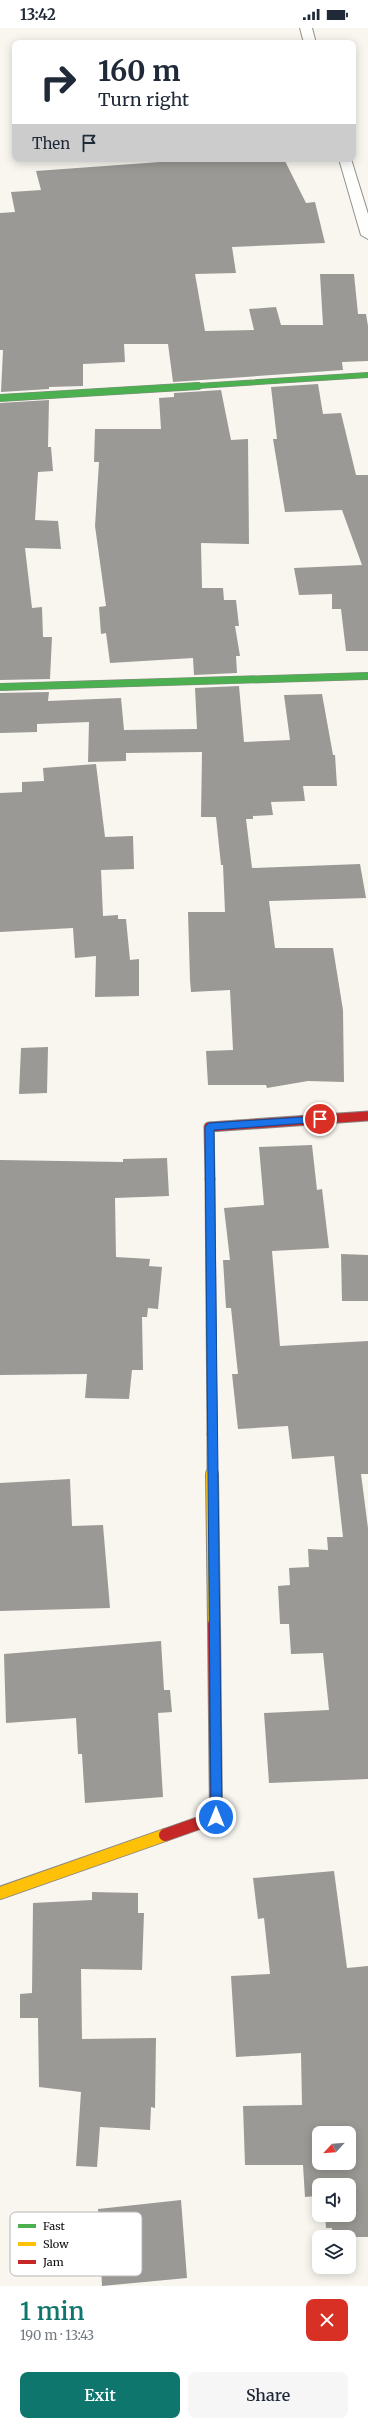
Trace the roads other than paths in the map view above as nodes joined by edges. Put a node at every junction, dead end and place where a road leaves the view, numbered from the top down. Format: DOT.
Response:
graph roads {
  1 [pos="306,28"];
  2 [pos="309,40"];
  3 [pos="346,162"];
  4 [pos="368,235"];
  5 [pos="368,375"];
  6 [pos="0,398"];
  7 [pos="368,676"];
  8 [pos="0,687"];
  9 [pos="368,1116"];
  10 [pos="0,1893"];
  1 -- 2 [label="street"];
  3 -- 4 [label="street"];
  5 -- 6 [label="street"];
  7 -- 8 [label="street"];
  9 -- 10 [label="street"];
}
